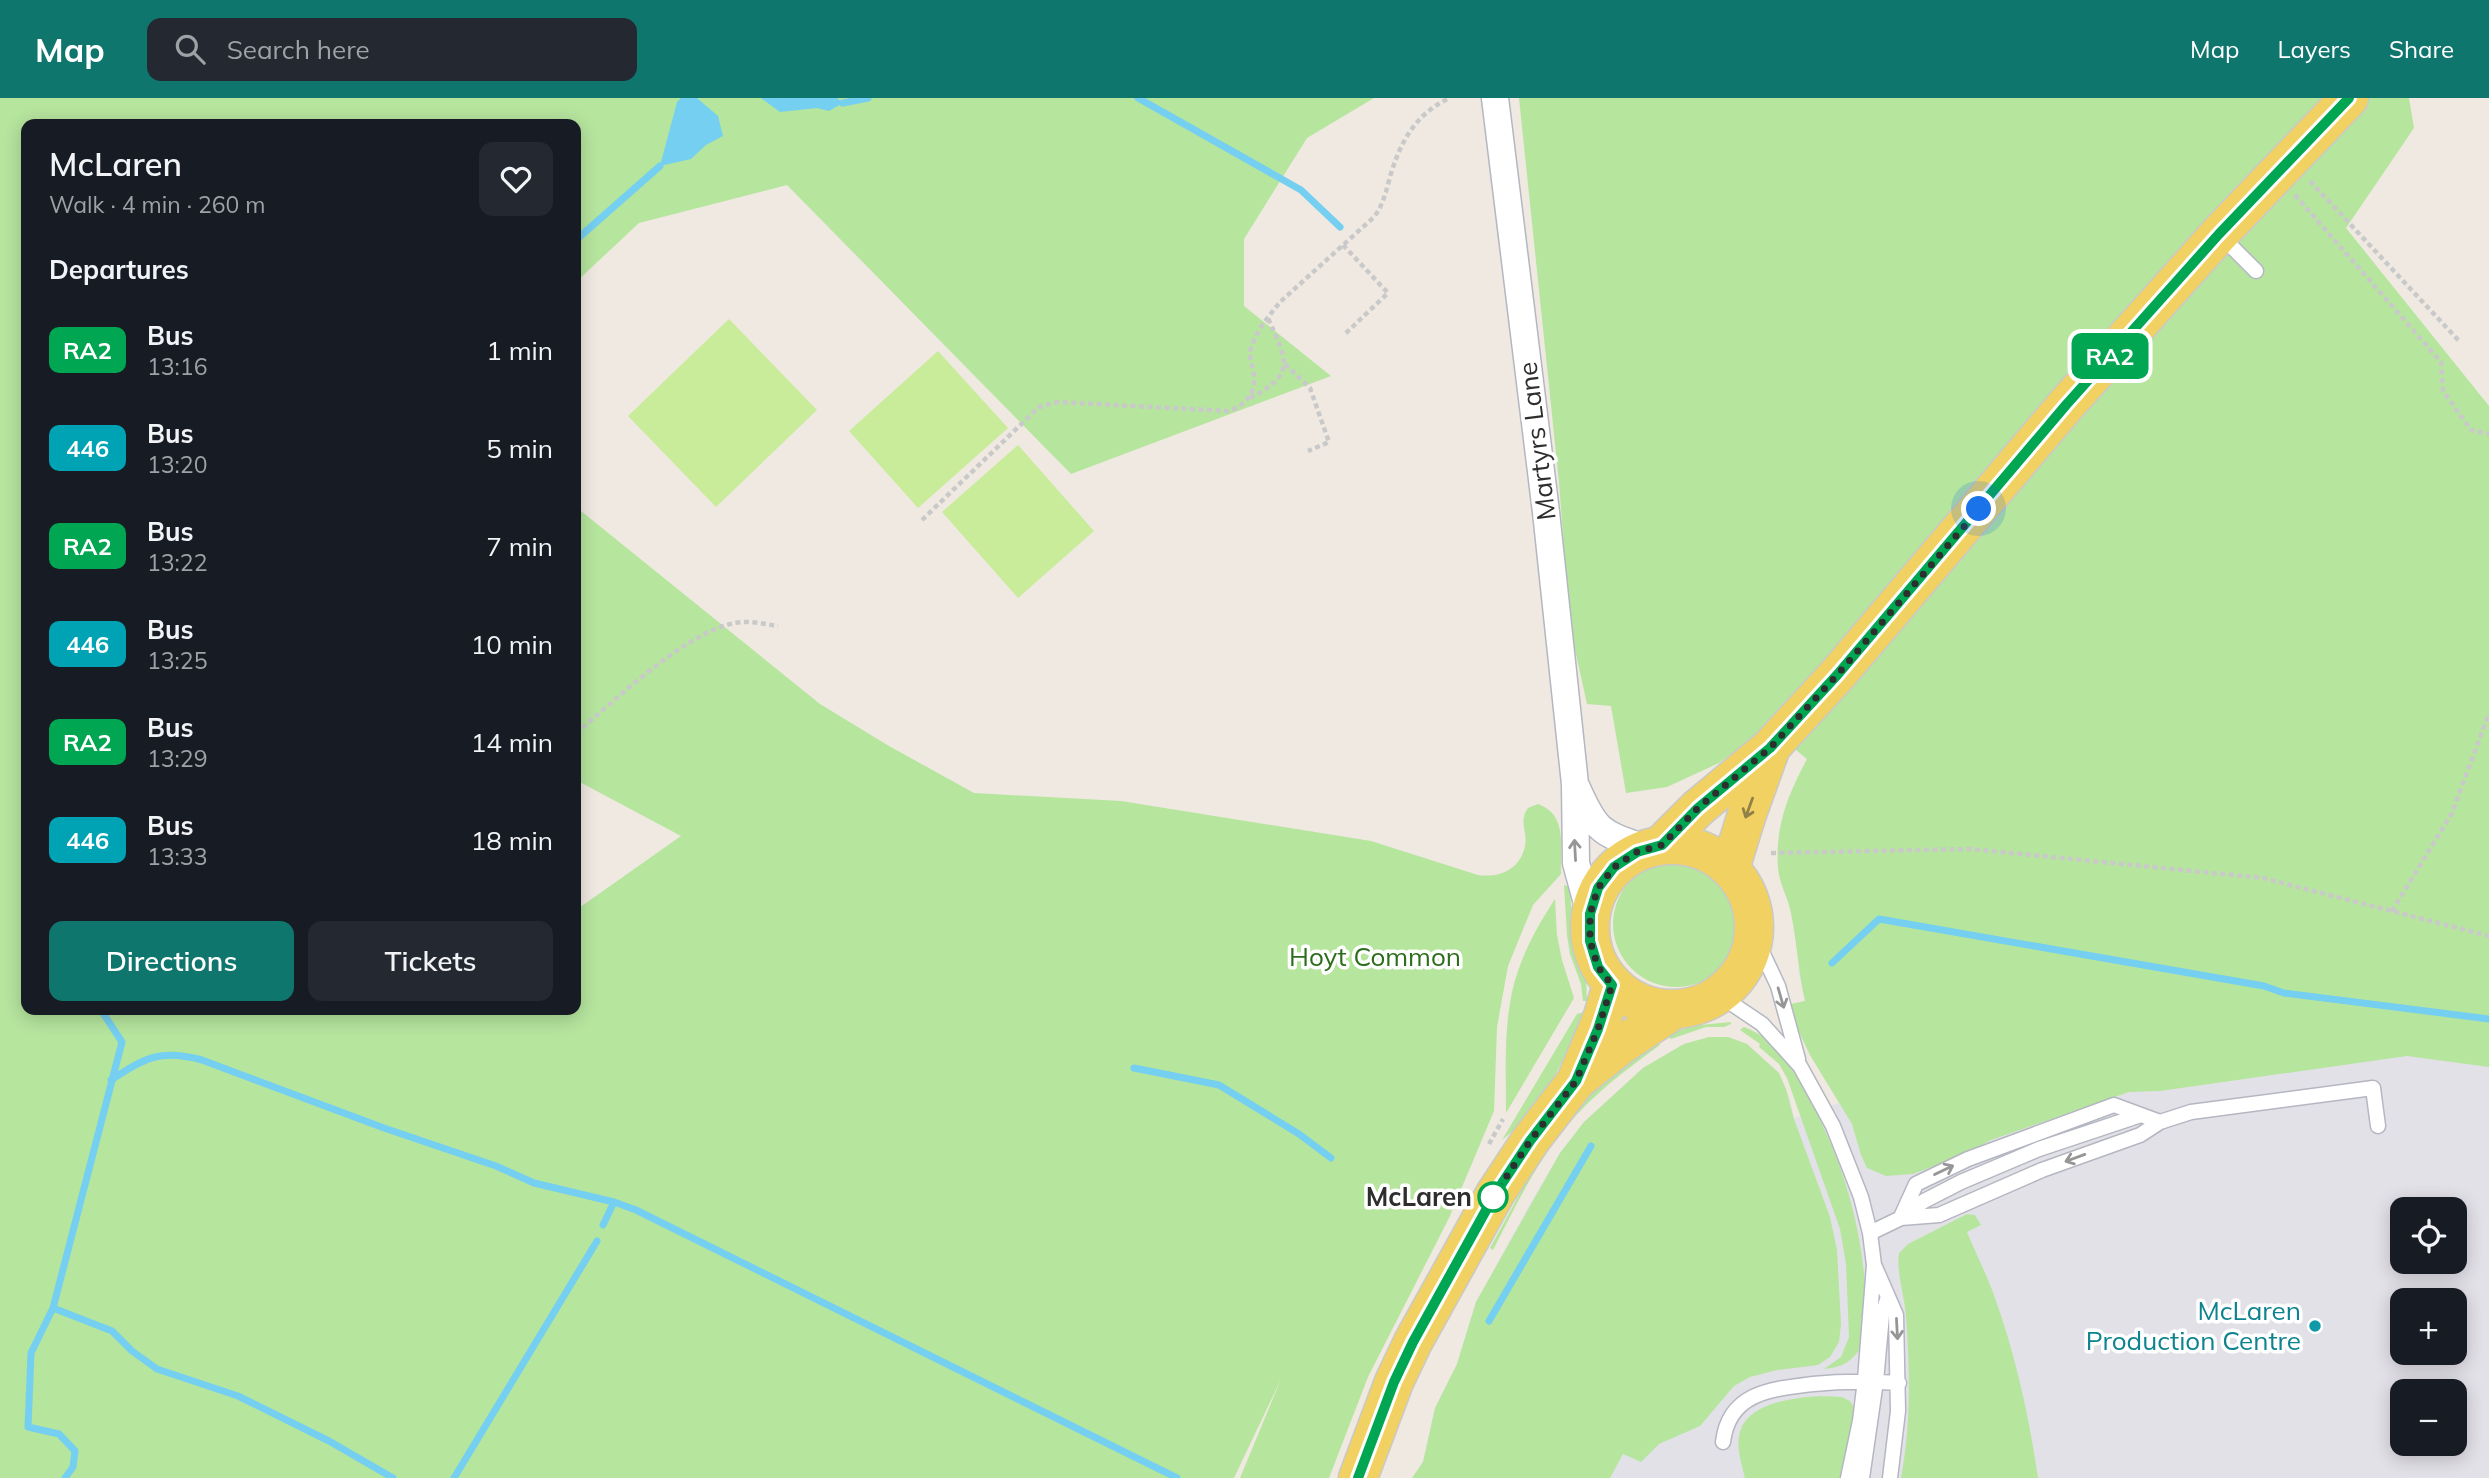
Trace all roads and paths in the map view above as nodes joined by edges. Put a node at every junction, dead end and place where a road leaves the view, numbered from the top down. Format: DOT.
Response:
graph roads {
  1 [pos="1450,98"];
  2 [pos="1495,98"];
  3 [pos="2349,98"];
  4 [pos="2295,175"];
  5 [pos="2219,234"];
  6 [pos="1343,245"];
  7 [pos="2256,271"];
  8 [pos="1268,317"];
  9 [pos="1345,334"];
  10 [pos="2460,341"];
  11 [pos="1285,364"];
  12 [pos="1248,399"];
  13 [pos="2489,434"];
  14 [pos="1308,451"];
  15 [pos="922,520"];
  16 [pos="778,626"];
  17 [pos="2489,713"];
  18 [pos="581,729"];
  19 [pos="1770,748"];
  20 [pos="1575,784"];
  21 [pos="1655,847"];
  22 [pos="1772,853"];
  23 [pos="1730,869"];
  24 [pos="2392,911"];
  25 [pos="1590,914"];
  26 [pos="1754,935"];
  27 [pos="2489,936"];
  28 [pos="1612,985"];
  29 [pos="1719,995"];
  30 [pos="1674,1010"];
  31 [pos="1800,1066"];
  32 [pos="1576,1081"];
  33 [pos="2141,1115"];
  34 [pos="2160,1122"];
  35 [pos="2378,1126"];
  36 [pos="2101,1127"];
  37 [pos="2108,1146"];
  38 [pos="1901,1217"];
  39 [pos="1870,1233"];
  40 [pos="1874,1265"];
  41 [pos="1888,1297"];
  42 [pos="1871,1381"];
  43 [pos="1899,1383"];
  44 [pos="1723,1442"];
  45 [pos="1358,1478"];
  46 [pos="1848,1478"];
  47 [pos="1862,1478"];
  48 [pos="1890,1478"];
  1 -- 6 [label="path"];
  2 -- 20 [label="street, Martyrs Lane"];
  3 -- 4 [label="main road"];
  4 -- 5 [label="main road"];
  4 -- 10 [label="path"];
  4 -- 13 [label="path"];
  5 -- 7 [label="lane"];
  5 -- 19 [label="main road"];
  6 -- 8 [label="path"];
  6 -- 9 [label="path"];
  8 -- 11 [label="path"];
  8 -- 12 [label="path"];
  11 -- 12 [label="path"];
  11 -- 14 [label="path"];
  12 -- 15 [label="path"];
  16 -- 18 [label="path"];
  17 -- 24 [label="path"];
  19 -- 21 [label="main road"];
  19 -- 23 [label="main road, one-way"];
  20 -- 21 [label="street, Martyrs Lane"];
  25 -- 20 [label="street, Martyrs Lane, one-way"];
  21 -- 23 [label="main road"];
  21 -- 25 [label="main road"];
  22 -- 24 [label="path"];
  23 -- 26 [label="main road"];
  24 -- 27 [label="path"];
  25 -- 28 [label="main road"];
  26 -- 29 [label="main road"];
  26 -- 31 [label="lane, one-way"];
  28 -- 30 [label="main road"];
  28 -- 32 [label="main road"];
  29 -- 30 [label="main road"];
  29 -- 31 [label="lane"];
  30 -- 32 [label="main road"];
  31 -- 39 [label="lane"];
  32 -- 45 [label="main road"];
  33 -- 34 [label="lane"];
  33 -- 36 [label="lane"];
  38 -- 33 [label="lane, one-way"];
  34 -- 35 [label="lane"];
  34 -- 37 [label="lane"];
  36 -- 37 [label="lane"];
  36 -- 38 [label="lane"];
  37 -- 38 [label="lane, one-way"];
  38 -- 39 [label="lane"];
  39 -- 40 [label="lane"];
  40 -- 41 [label="lane"];
  40 -- 42 [label="lane"];
  41 -- 42 [label="lane"];
  41 -- 43 [label="lane, one-way"];
  42 -- 43 [label="lane"];
  42 -- 44 [label="lane"];
  42 -- 46 [label="lane"];
  42 -- 47 [label="lane"];
  43 -- 48 [label="lane"];
}
